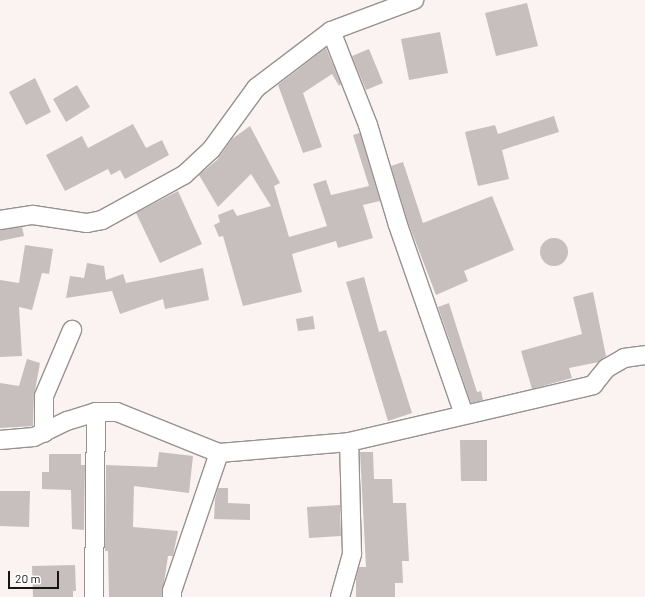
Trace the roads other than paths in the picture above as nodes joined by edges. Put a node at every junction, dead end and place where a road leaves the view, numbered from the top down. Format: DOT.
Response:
graph roads {
  1 [pos="414,0"];
  2 [pos="332,30"];
  3 [pos="0,220"];
  4 [pos="72,330"];
  5 [pos="645,355"];
  6 [pos="96,412"];
  7 [pos="464,414"];
  8 [pos="44,433"];
  9 [pos="0,440"];
  10 [pos="349,442"];
  11 [pos="219,454"];
  12 [pos="94,597"];
  13 [pos="172,597"];
  14 [pos="340,597"];
  1 -- 2 [label="street"];
  2 -- 3 [label="street"];
  2 -- 7 [label="street"];
  4 -- 8 [label="street"];
  5 -- 7 [label="street"];
  6 -- 8 [label="street"];
  6 -- 11 [label="street"];
  6 -- 12 [label="street"];
  7 -- 10 [label="street"];
  8 -- 9 [label="street"];
  10 -- 11 [label="street"];
  10 -- 14 [label="street"];
  11 -- 13 [label="street"];
}
